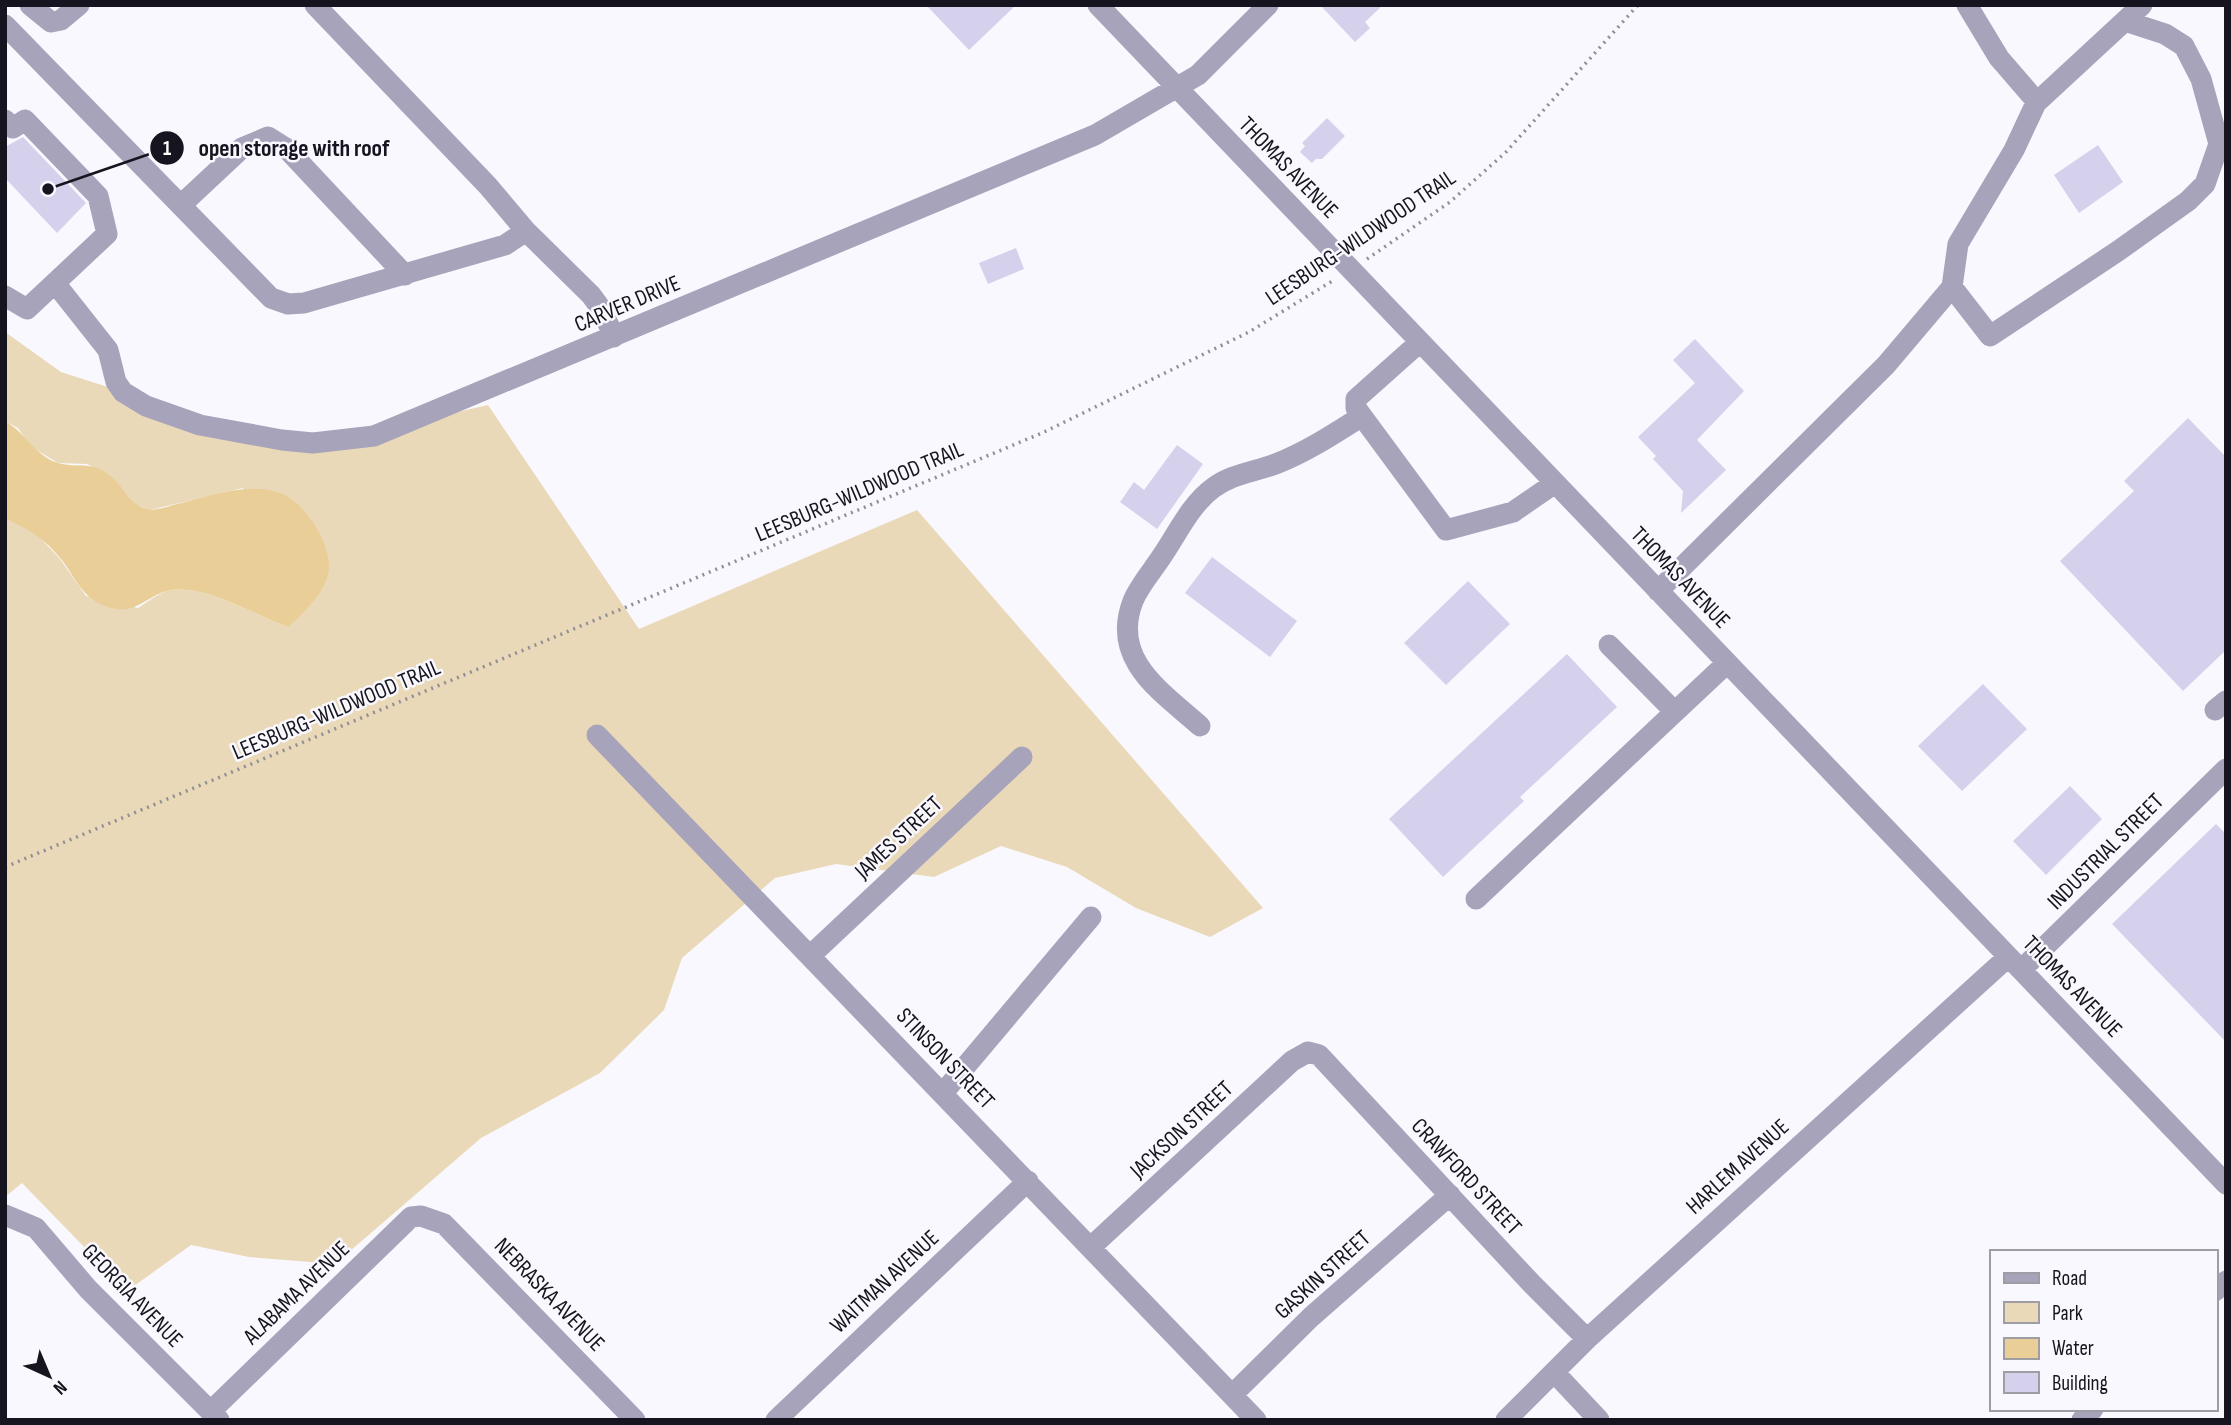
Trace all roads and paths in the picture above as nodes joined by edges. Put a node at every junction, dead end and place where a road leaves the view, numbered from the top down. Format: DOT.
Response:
graph roads {
  1 [pos="30,5"];
  2 [pos="79,5"];
  3 [pos="315,5"];
  4 [pos="1098,5"];
  5 [pos="1268,5"];
  6 [pos="1638,5"];
  7 [pos="1967,5"];
  8 [pos="2142,5"];
  9 [pos="2125,21"];
  10 [pos="5,25"];
  11 [pos="1177,88"];
  12 [pos="2037,102"];
  13 [pos="5,120"];
  14 [pos="181,205"];
  15 [pos="526,231"];
  16 [pos="1350,270"];
  17 [pos="405,275"];
  18 [pos="55,283"];
  19 [pos="1952,287"];
  20 [pos="5,296"];
  21 [pos="614,337"];
  22 [pos="1420,342"];
  23 [pos="1362,416"];
  24 [pos="1555,483"];
  25 [pos="1658,591"];
  26 [pos="1609,645"];
  27 [pos="1727,663"];
  28 [pos="1675,712"];
  29 [pos="1200,726"];
  30 [pos="597,735"];
  31 [pos="1022,757"];
  32 [pos="2226,769"];
  33 [pos="5,867"];
  34 [pos="1476,900"];
  35 [pos="1091,917"];
  36 [pos="811,955"];
  37 [pos="2015,964"];
  38 [pos="1308,1052"];
  39 [pos="943,1093"];
  40 [pos="1028,1181"];
  41 [pos="2226,1184"];
  42 [pos="1450,1195"];
  43 [pos="5,1215"];
  44 [pos="421,1216"];
  45 [pos="1091,1247"];
  46 [pos="1587,1339"];
  47 [pos="1553,1372"];
  48 [pos="1232,1395"];
  49 [pos="215,1415"];
  50 [pos="635,1420"];
  51 [pos="776,1420"];
  52 [pos="1256,1420"];
  53 [pos="1506,1420"];
  54 [pos="1599,1420"];
  1 -- 2 [label="street"];
  3 -- 15 [label="street"];
  4 -- 11 [label="street, THOMAS AVENUE"];
  5 -- 11 [label="street, CARVER DRIVE"];
  6 -- 16 [label="path, LEESBURG-WILDWOOD TRAIL"];
  7 -- 12 [label="street"];
  8 -- 9 [label="street"];
  9 -- 12 [label="street"];
  9 -- 19 [label="street"];
  10 -- 14 [label="street"];
  11 -- 16 [label="street, THOMAS AVENUE"];
  11 -- 21 [label="street, CARVER DRIVE"];
  12 -- 19 [label="street"];
  13 -- 18 [label="street"];
  14 -- 17 [label="street"];
  14 -- 17 [label="street"];
  15 -- 17 [label="street"];
  15 -- 21 [label="street"];
  16 -- 22 [label="street, THOMAS AVENUE"];
  16 -- 33 [label="path, LEESBURG-WILDWOOD TRAIL"];
  18 -- 20 [label="street"];
  18 -- 21 [label="street, CARVER DRIVE"];
  19 -- 25 [label="street"];
  22 -- 23 [label="street"];
  22 -- 24 [label="street, THOMAS AVENUE"];
  23 -- 24 [label="street"];
  23 -- 29 [label="street"];
  24 -- 25 [label="street, THOMAS AVENUE"];
  25 -- 27 [label="street, THOMAS AVENUE"];
  26 -- 28 [label="street"];
  27 -- 28 [label="street"];
  27 -- 37 [label="street, THOMAS AVENUE"];
  28 -- 34 [label="street"];
  30 -- 36 [label="street, STINSON STREET"];
  31 -- 36 [label="street, JAMES STREET"];
  32 -- 37 [label="street, INDUSTRIAL STREET"];
  35 -- 39 [label="street"];
  36 -- 39 [label="street, STINSON STREET"];
  37 -- 41 [label="street, THOMAS AVENUE"];
  37 -- 46 [label="street, HARLEM AVENUE"];
  38 -- 42 [label="street, CRAWFORD STREET"];
  38 -- 45 [label="street, JACKSON STREET"];
  39 -- 40 [label="street, STINSON STREET"];
  40 -- 45 [label="street, STINSON STREET"];
  40 -- 51 [label="street, WAITMAN AVENUE"];
  42 -- 46 [label="street, CRAWFORD STREET"];
  42 -- 48 [label="street, GASKIN STREET"];
  43 -- 49 [label="street, GEORGIA AVENUE"];
  44 -- 49 [label="street, ALABAMA AVENUE"];
  44 -- 50 [label="street, NEBRASKA AVENUE"];
  45 -- 48 [label="street, STINSON STREET"];
  46 -- 47 [label="street, HARLEM AVENUE"];
  47 -- 53 [label="street, HARLEM AVENUE"];
  47 -- 54 [label="street"];
  48 -- 52 [label="street, STINSON STREET"];
}
